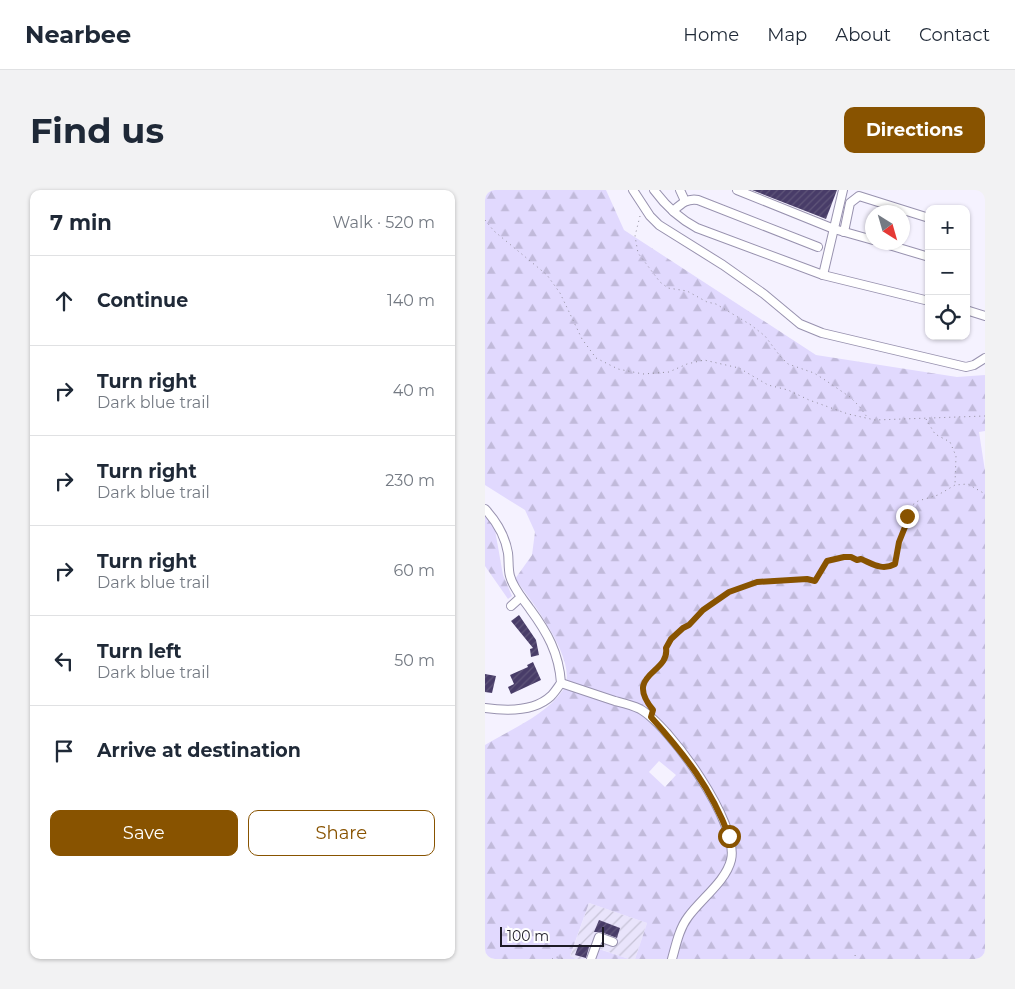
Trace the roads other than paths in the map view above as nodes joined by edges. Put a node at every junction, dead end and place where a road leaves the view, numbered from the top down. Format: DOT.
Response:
graph roads {
  1 [pos="633,190"];
  2 [pos="654,190"];
  3 [pos="680,190"];
  4 [pos="737,190"];
  5 [pos="843,190"];
  6 [pos="685,201"];
  7 [pos="673,210"];
  8 [pos="925,217"];
  9 [pos="834,229"];
  10 [pos="844,232"];
  11 [pos="865,238"];
  12 [pos="818,247"];
  13 [pos="906,250"];
  14 [pos="925,256"];
  15 [pos="823,275"];
  16 [pos="925,300"];
  17 [pos="970,311"];
  18 [pos="985,316"];
  19 [pos="985,358"];
  20 [pos="485,509"];
  21 [pos="521,597"];
  22 [pos="511,606"];
  23 [pos="561,683"];
  24 [pos="485,708"];
  25 [pos="613,942"];
  26 [pos="591,959"];
  27 [pos="672,959"];
  1 -- 19 [label="street"];
  2 -- 7 [label="street"];
  3 -- 6 [label="street"];
  4 -- 9 [label="street"];
  5 -- 9 [label="street"];
  6 -- 7 [label="street"];
  6 -- 12 [label="street"];
  7 -- 15 [label="street"];
  8 -- 10 [label="street"];
  9 -- 10 [label="street"];
  9 -- 15 [label="street"];
  10 -- 11 [label="street"];
  13 -- 14 [label="street"];
  15 -- 16 [label="street"];
  17 -- 18 [label="street"];
  20 -- 21 [label="street"];
  21 -- 22 [label="street"];
  21 -- 23 [label="street"];
  23 -- 24 [label="street"];
  23 -- 27 [label="street"];
  25 -- 26 [label="street"];
}
